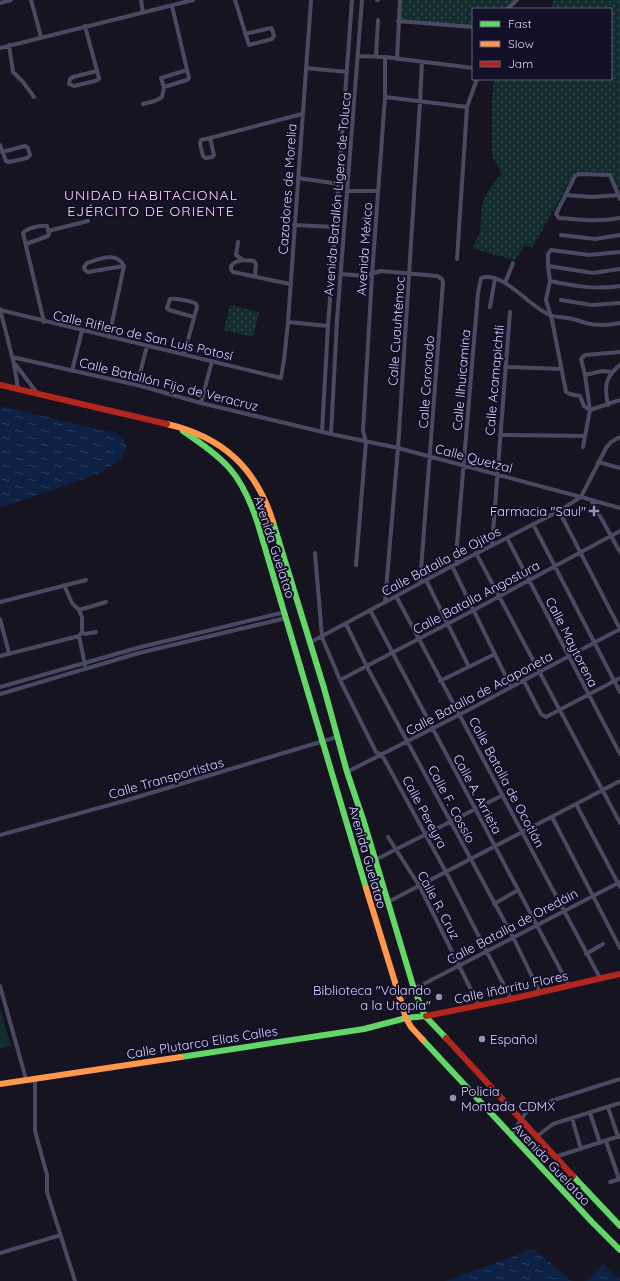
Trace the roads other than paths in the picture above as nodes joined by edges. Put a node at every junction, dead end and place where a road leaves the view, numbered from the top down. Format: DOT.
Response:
graph roads {
  1 [pos="11,0"];
  2 [pos="31,0"];
  3 [pos="140,0"];
  4 [pos="193,0"];
  5 [pos="235,0"];
  6 [pos="311,0"];
  7 [pos="352,0"];
  8 [pos="362,0"];
  9 [pos="400,0"];
  10 [pos="517,0"];
  11 [pos="0,3"];
  12 [pos="172,6"];
  13 [pos="508,8"];
  14 [pos="143,12"];
  15 [pos="378,20"];
  16 [pos="398,21"];
  17 [pos="85,26"];
  18 [pos="472,27"];
  19 [pos="245,34"];
  20 [pos="41,37"];
  21 [pos="8,45"];
  22 [pos="0,48"];
  23 [pos="358,56"];
  24 [pos="376,57"];
  25 [pos="385,57"];
  26 [pos="397,59"];
  27 [pos="422,62"];
  28 [pos="306,68"];
  29 [pos="472,68"];
  30 [pos="187,70"];
  31 [pos="97,71"];
  32 [pos="347,72"];
  33 [pos="477,80"];
  34 [pos="164,87"];
  35 [pos="34,97"];
  36 [pos="385,97"];
  37 [pos="420,102"];
  38 [pos="143,104"];
  39 [pos="467,106"];
  40 [pos="302,114"];
  41 [pos="210,138"];
  42 [pos="0,145"];
  43 [pos="2,152"];
  44 [pos="298,178"];
  45 [pos="339,184"];
  46 [pos="347,191"];
  47 [pos="378,192"];
  48 [pos="566,195"];
  49 [pos="619,197"];
  50 [pos="620,218"];
  51 [pos="88,222"];
  52 [pos="294,224"];
  53 [pos="335,227"];
  54 [pos="48,230"];
  55 [pos="561,235"];
  56 [pos="620,235"];
  57 [pos="238,242"];
  58 [pos="26,244"];
  59 [pos="620,252"];
  60 [pos="457,259"];
  61 [pos="243,260"];
  62 [pos="513,263"];
  63 [pos="124,266"];
  64 [pos="548,266"];
  65 [pos="620,269"];
  66 [pos="341,274"];
  67 [pos="409,274"];
  68 [pos="372,275"];
  69 [pos="255,276"];
  70 [pos="495,278"];
  71 [pos="550,281"];
  72 [pos="505,283"];
  73 [pos="290,284"];
  74 [pos="620,286"];
  75 [pos="561,300"];
  76 [pos="620,303"];
  77 [pos="490,307"];
  78 [pos="0,309"];
  79 [pos="510,312"];
  80 [pos="551,316"];
  81 [pos="194,317"];
  82 [pos="44,322"];
  83 [pos="288,322"];
  84 [pos="620,323"];
  85 [pos="328,326"];
  86 [pos="82,330"];
  87 [pos="109,337"];
  88 [pos="147,346"];
  89 [pos="620,352"];
  90 [pos="184,354"];
  91 [pos="12,357"];
  92 [pos="212,361"];
  93 [pos="14,364"];
  94 [pos="620,366"];
  95 [pos="505,367"];
  96 [pos="561,369"];
  97 [pos="72,370"];
  98 [pos="612,372"];
  99 [pos="585,375"];
  100 [pos="281,378"];
  101 [pos="0,385"];
  102 [pos="137,385"];
  103 [pos="324,388"];
  104 [pos="18,389"];
  105 [pos="333,390"];
  106 [pos="560,392"];
  107 [pos="566,392"];
  108 [pos="38,394"];
  109 [pos="620,400"];
  110 [pos="201,403"];
  111 [pos="608,405"];
  112 [pos="590,410"];
  113 [pos="176,427"];
  114 [pos="322,432"];
  115 [pos="331,434"];
  116 [pos="500,435"];
  117 [pos="585,436"];
  118 [pos="620,437"];
  119 [pos="366,441"];
  120 [pos="583,447"];
  121 [pos="398,448"];
  122 [pos="431,457"];
  123 [pos="598,462"];
  124 [pos="464,466"];
  125 [pos="620,468"];
  126 [pos="497,475"];
  127 [pos="581,497"];
  128 [pos="590,500"];
  129 [pos="620,508"];
  130 [pos="559,511"];
  131 [pos="533,524"];
  132 [pos="620,531"];
  133 [pos="611,536"];
  134 [pos="507,538"];
  135 [pos="492,545"];
  136 [pos="581,552"];
  137 [pos="620,552"];
  138 [pos="315,553"];
  139 [pos="476,553"];
  140 [pos="457,564"];
  141 [pos="356,565"];
  142 [pos="452,566"];
  143 [pos="555,567"];
  144 [pos="86,580"];
  145 [pos="426,580"];
  146 [pos="529,580"];
  147 [pos="420,583"];
  148 [pos="64,585"];
  149 [pos="396,596"];
  150 [pos="500,596"];
  151 [pos="0,602"];
  152 [pos="106,602"];
  153 [pos="385,602"];
  154 [pos="79,610"];
  155 [pos="370,610"];
  156 [pos="474,610"];
  157 [pos="286,615"];
  158 [pos="0,618"];
  159 [pos="346,624"];
  160 [pos="448,624"];
  161 [pos="1,625"];
  162 [pos="620,629"];
  163 [pos="96,632"];
  164 [pos="81,634"];
  165 [pos="322,636"];
  166 [pos="419,639"];
  167 [pos="311,642"];
  168 [pos="595,644"];
  169 [pos="137,648"];
  170 [pos="139,653"];
  171 [pos="392,653"];
  172 [pos="8,654"];
  173 [pos="495,654"];
  174 [pos="0,656"];
  175 [pos="109,656"];
  176 [pos="569,657"];
  177 [pos="111,662"];
  178 [pos="85,663"];
  179 [pos="367,667"];
  180 [pos="469,667"];
  181 [pos="86,669"];
  182 [pos="540,673"];
  183 [pos="620,678"];
  184 [pos="340,680"];
  185 [pos="440,680"];
  186 [pos="524,681"];
  187 [pos="614,681"];
  188 [pos="10,684"];
  189 [pos="0,687"];
  190 [pos="512,687"];
  191 [pos="12,690"];
  192 [pos="620,692"];
  193 [pos="0,694"];
  194 [pos="588,695"];
  195 [pos="559,710"];
  196 [pos="459,715"];
  197 [pos="433,728"];
  198 [pos="337,737"];
  199 [pos="323,742"];
  200 [pos="407,742"];
  201 [pos="620,754"];
  202 [pos="382,755"];
  203 [pos="347,772"];
  204 [pos="620,781"];
  205 [pos="602,790"];
  206 [pos="503,795"];
  207 [pos="576,804"];
  208 [pos="475,809"];
  209 [pos="552,817"];
  210 [pos="450,822"];
  211 [pos="620,822"];
  212 [pos="523,833"];
  213 [pos="0,835"];
  214 [pos="426,835"];
  215 [pos="388,837"];
  216 [pos="495,847"];
  217 [pos="397,850"];
  218 [pos="375,860"];
  219 [pos="470,860"];
  220 [pos="446,872"];
  221 [pos="619,884"];
  222 [pos="420,887"];
  223 [pos="518,890"];
  224 [pos="593,896"];
  225 [pos="388,902"];
  226 [pos="494,904"];
  227 [pos="564,910"];
  228 [pos="537,925"];
  229 [pos="512,937"];
  230 [pos="603,944"];
  231 [pos="620,948"];
  232 [pos="487,951"];
  233 [pos="586,954"];
  234 [pos="459,966"];
  235 [pos="620,974"];
  236 [pos="600,978"];
  237 [pos="0,986"];
  238 [pos="569,986"];
  239 [pos="414,989"];
  240 [pos="540,993"];
  241 [pos="511,999"];
  242 [pos="479,1006"];
  243 [pos="425,1016"];
  244 [pos="406,1018"];
  245 [pos="26,1079"];
  246 [pos="35,1079"];
  247 [pos="620,1079"];
  248 [pos="0,1084"];
  249 [pos="620,1103"];
  250 [pos="608,1107"];
  251 [pos="590,1113"];
  252 [pos="572,1118"];
  253 [pos="522,1122"];
  254 [pos="511,1135"];
  255 [pos="619,1136"];
  256 [pos="536,1138"];
  257 [pos="606,1141"];
  258 [pos="600,1143"];
  259 [pos="581,1149"];
  260 [pos="555,1157"];
  261 [pos="620,1179"];
  262 [pos="610,1182"];
  263 [pos="619,1223"];
  264 [pos="61,1235"];
  265 [pos="620,1250"];
  266 [pos="0,1253"];
  267 [pos="74,1281"];
  1 -- 11 [label="street"];
  2 -- 20 [label="street"];
  3 -- 14 [label="street"];
  4 -- 12 [label="street"];
  5 -- 19 [label="street"];
  6 -- 28 [label="street, Cazadores de Morelia"];
  7 -- 32 [label="street, Avenida Batallón Ligero de Toluca"];
  8 -- 23 [label="street, Avenida Batallón Ligero de Toluca"];
  9 -- 16 [label="street"];
  10 -- 13 [label="street"];
  12 -- 14 [label="street"];
  12 -- 30 [label="street"];
  14 -- 17 [label="street"];
  15 -- 24 [label="street"];
  16 -- 18 [label="street"];
  16 -- 26 [label="street"];
  17 -- 20 [label="street"];
  17 -- 31 [label="street"];
  19 -- 19 [label="street"];
  20 -- 21 [label="street"];
  21 -- 22 [label="street"];
  21 -- 35 [label="street"];
  23 -- 24 [label="street"];
  23 -- 46 [label="street, Avenida Batallón Ligero de Toluca"];
  24 -- 25 [label="street"];
  25 -- 26 [label="street"];
  25 -- 36 [label="street, Avenida México"];
  26 -- 27 [label="street"];
  27 -- 29 [label="street"];
  27 -- 37 [label="street, Calle Cuauhtémoc"];
  28 -- 32 [label="street"];
  28 -- 40 [label="street, Cazadores de Morelia"];
  30 -- 34 [label="street"];
  30 -- 34 [label="street"];
  31 -- 31 [label="street"];
  32 -- 45 [label="street, Avenida Batallón Ligero de Toluca"];
  33 -- 39 [label="street"];
  34 -- 38 [label="street"];
  36 -- 37 [label="street"];
  36 -- 47 [label="street, Avenida México"];
  37 -- 39 [label="street"];
  37 -- 67 [label="street, Calle Cuauhtémoc"];
  39 -- 60 [label="street"];
  40 -- 41 [label="street"];
  40 -- 44 [label="street, Cazadores de Morelia"];
  41 -- 41 [label="street"];
  42 -- 43 [label="street"];
  43 -- 43 [label="street"];
  44 -- 45 [label="street"];
  44 -- 52 [label="street, Cazadores de Morelia"];
  45 -- 53 [label="street, Avenida Batallón Ligero de Toluca"];
  46 -- 47 [label="street"];
  46 -- 66 [label="street, Avenida Batallón Ligero de Toluca"];
  47 -- 68 [label="street, Avenida México"];
  48 -- 49 [label="street"];
  48 -- 49 [label="street"];
  48 -- 50 [label="street"];
  51 -- 54 [label="street"];
  52 -- 53 [label="street"];
  52 -- 73 [label="street, Cazadores de Morelia"];
  53 -- 85 [label="street, Avenida Batallón Ligero de Toluca"];
  54 -- 58 [label="street"];
  54 -- 58 [label="street"];
  55 -- 56 [label="street"];
  57 -- 61 [label="street"];
  58 -- 82 [label="street"];
  59 -- 64 [label="street"];
  61 -- 69 [label="street"];
  61 -- 69 [label="street"];
  62 -- 72 [label="street"];
  63 -- 63 [label="street"];
  63 -- 87 [label="street"];
  64 -- 65 [label="street"];
  64 -- 71 [label="street"];
  66 -- 68 [label="street"];
  66 -- 105 [label="street, Avenida Batallón Ligero de Toluca"];
  67 -- 68 [label="street"];
  67 -- 121 [label="street, Calle Cuauhtémoc"];
  67 -- 122 [label="street, Calle Coronado"];
  68 -- 119 [label="street, Avenida México"];
  69 -- 73 [label="street"];
  70 -- 72 [label="street"];
  70 -- 77 [label="street"];
  70 -- 124 [label="street, Calle Ilhuicamina"];
  71 -- 74 [label="street"];
  71 -- 80 [label="street"];
  72 -- 80 [label="street"];
  73 -- 83 [label="street, Cazadores de Morelia"];
  75 -- 76 [label="street"];
  78 -- 82 [label="street, Calle Riflero de San Luis Potosí"];
  78 -- 91 [label="street"];
  79 -- 95 [label="street, Calle Acamapichtli"];
  80 -- 84 [label="street"];
  80 -- 96 [label="street"];
  81 -- 81 [label="street"];
  81 -- 90 [label="street"];
  82 -- 86 [label="street, Calle Riflero de San Luis Potosí"];
  83 -- 85 [label="street"];
  83 -- 100 [label="street, Cazadores de Morelia"];
  85 -- 103 [label="street, Avenida Batallón Ligero de Toluca"];
  86 -- 87 [label="street, Calle Riflero de San Luis Potosí"];
  86 -- 97 [label="street"];
  87 -- 88 [label="street, Calle Riflero de San Luis Potosí"];
  88 -- 90 [label="street, Calle Riflero de San Luis Potosí"];
  88 -- 102 [label="street"];
  89 -- 99 [label="street"];
  90 -- 92 [label="street, Calle Riflero de San Luis Potosí"];
  91 -- 93 [label="street"];
  91 -- 97 [label="street, Calle Batallón Fijo de Veracruz"];
  92 -- 100 [label="street, Calle Riflero de San Luis Potosí"];
  92 -- 110 [label="street"];
  93 -- 104 [label="street"];
  93 -- 108 [label="street"];
  94 -- 98 [label="street"];
  95 -- 96 [label="street"];
  95 -- 116 [label="street, Calle Acamapichtli"];
  96 -- 107 [label="street"];
  97 -- 102 [label="street, Calle Batallón Fijo de Veracruz"];
  98 -- 99 [label="street"];
  98 -- 111 [label="street"];
  99 -- 112 [label="street"];
  101 -- 104 [label="main road, Avenida Guelatao"];
  102 -- 110 [label="street, Calle Batallón Fijo de Veracruz"];
  103 -- 105 [label="street"];
  103 -- 114 [label="street, Avenida Batallón Ligero de Toluca"];
  104 -- 108 [label="main road, Avenida Guelatao"];
  105 -- 115 [label="street, Avenida Batallón Ligero de Toluca"];
  106 -- 107 [label="street"];
  107 -- 112 [label="street"];
  108 -- 113 [label="main road, Avenida Guelatao"];
  109 -- 111 [label="street"];
  110 -- 114 [label="street, Calle Batallón Fijo de Veracruz"];
  111 -- 112 [label="street"];
  112 -- 117 [label="street"];
  113 -- 157 [label="main road, Avenida Guelatao"];
  113 -- 167 [label="main road, Avenida Guelatao"];
  114 -- 115 [label="street, Calle Quetzal"];
  115 -- 119 [label="street, Calle Quetzal"];
  116 -- 117 [label="street"];
  116 -- 126 [label="street, Calle Acamapichtli"];
  117 -- 120 [label="street"];
  118 -- 123 [label="street"];
  119 -- 121 [label="street, Calle Quetzal"];
  119 -- 141 [label="street, Avenida México"];
  121 -- 122 [label="street, Calle Quetzal"];
  121 -- 153 [label="street, Calle Cuauhtémoc"];
  122 -- 124 [label="street, Calle Quetzal"];
  122 -- 147 [label="street, Calle Coronado"];
  123 -- 125 [label="street"];
  123 -- 127 [label="street"];
  124 -- 126 [label="street, Calle Quetzal"];
  124 -- 140 [label="street, Calle Ilhuicamina"];
  126 -- 127 [label="street, Calle Quetzal"];
  126 -- 135 [label="street, Calle Acamapichtli"];
  127 -- 128 [label="street, Calle Quetzal"];
  127 -- 130 [label="street, Calle Batalla de Ojitos"];
  128 -- 129 [label="street, Calle Quetzal"];
  128 -- 133 [label="street"];
  130 -- 131 [label="street, Calle Batalla de Ojitos"];
  130 -- 136 [label="street"];
  131 -- 134 [label="street, Calle Batalla de Ojitos"];
  131 -- 143 [label="street"];
  132 -- 133 [label="street, Calle Batalla Angostura"];
  133 -- 136 [label="street, Calle Batalla Angostura"];
  133 -- 137 [label="street"];
  134 -- 135 [label="street, Calle Batalla de Ojitos"];
  134 -- 146 [label="street, Calle Maytorena"];
  135 -- 139 [label="street, Calle Batalla de Ojitos"];
  136 -- 143 [label="street, Calle Batalla Angostura"];
  136 -- 162 [label="street"];
  138 -- 165 [label="street"];
  139 -- 140 [label="street, Calle Batalla de Ojitos"];
  139 -- 150 [label="street"];
  140 -- 142 [label="street, Calle Batalla de Ojitos"];
  142 -- 145 [label="street, Calle Batalla de Ojitos"];
  142 -- 156 [label="street"];
  143 -- 146 [label="street, Calle Batalla Angostura"];
  143 -- 168 [label="street"];
  144 -- 148 [label="street"];
  145 -- 147 [label="street, Calle Batalla de Ojitos"];
  145 -- 160 [label="street"];
  146 -- 150 [label="street, Calle Batalla Angostura"];
  146 -- 176 [label="street, Calle Maytorena"];
  147 -- 149 [label="street, Calle Batalla de Ojitos"];
  148 -- 151 [label="street"];
  148 -- 154 [label="street"];
  149 -- 153 [label="street, Calle Batalla de Ojitos"];
  149 -- 166 [label="street, Calle Batalla de Ocotlán"];
  150 -- 156 [label="street, Calle Batalla Angostura"];
  150 -- 182 [label="street"];
  152 -- 154 [label="street"];
  153 -- 155 [label="street, Calle Batalla de Ojitos"];
  154 -- 164 [label="street"];
  155 -- 159 [label="street, Calle Batalla de Ojitos"];
  155 -- 171 [label="street, Calle A. Arrieta"];
  156 -- 160 [label="street, Calle Batalla Angostura"];
  156 -- 173 [label="street"];
  157 -- 169 [label="street"];
  157 -- 170 [label="street"];
  157 -- 199 [label="main road, Avenida Guelatao"];
  158 -- 161 [label="street"];
  159 -- 165 [label="street, Calle Batalla de Ojitos"];
  159 -- 179 [label="street, Calle F. Cossío"];
  160 -- 166 [label="street, Calle Batalla Angostura"];
  160 -- 180 [label="street"];
  161 -- 172 [label="street"];
  162 -- 168 [label="street, Calle Batalla de Acaponeta"];
  163 -- 164 [label="street"];
  164 -- 172 [label="street"];
  164 -- 178 [label="street"];
  165 -- 167 [label="street, Calle Batalla de Ojitos"];
  165 -- 184 [label="street, Calle Pereyra"];
  166 -- 171 [label="street, Calle Batalla Angostura"];
  166 -- 185 [label="street, Calle Batalla de Ocotlán"];
  167 -- 198 [label="main road, Avenida Guelatao"];
  168 -- 176 [label="street, Calle Batalla de Acaponeta"];
  168 -- 187 [label="street"];
  169 -- 170 [label="street"];
  169 -- 175 [label="street"];
  170 -- 177 [label="street"];
  171 -- 179 [label="street, Calle Batalla Angostura"];
  171 -- 197 [label="street, Calle A. Arrieta"];
  172 -- 174 [label="street"];
  173 -- 180 [label="street"];
  173 -- 190 [label="street"];
  175 -- 177 [label="street"];
  175 -- 178 [label="street"];
  176 -- 182 [label="street, Calle Batalla de Acaponeta"];
  176 -- 194 [label="street, Calle Maytorena"];
  177 -- 181 [label="street"];
  178 -- 181 [label="street"];
  178 -- 188 [label="street"];
  179 -- 184 [label="street, Calle Batalla Angostura"];
  179 -- 200 [label="street, Calle F. Cossío"];
  180 -- 185 [label="street"];
  181 -- 191 [label="street"];
  182 -- 186 [label="street, Calle Batalla de Acaponeta"];
  182 -- 195 [label="street"];
  183 -- 187 [label="street"];
  184 -- 202 [label="street, Calle Pereyra"];
  185 -- 196 [label="street, Calle Batalla de Ocotlán"];
  186 -- 190 [label="street, Calle Batalla de Acaponeta"];
  186 -- 195 [label="street"];
  187 -- 192 [label="street"];
  187 -- 194 [label="street"];
  188 -- 189 [label="street"];
  188 -- 191 [label="street"];
  190 -- 196 [label="street, Calle Batalla de Acaponeta"];
  191 -- 193 [label="street"];
  194 -- 195 [label="street"];
  194 -- 201 [label="street, Calle Maytorena"];
  195 -- 205 [label="street"];
  196 -- 197 [label="street, Calle Batalla de Acaponeta"];
  196 -- 206 [label="street, Calle Batalla de Ocotlán"];
  197 -- 200 [label="street, Calle Batalla de Acaponeta"];
  197 -- 208 [label="street, Calle A. Arrieta"];
  198 -- 199 [label="street, Calle Transportistas"];
  198 -- 203 [label="main road, Avenida Guelatao"];
  199 -- 213 [label="street, Calle Transportistas"];
  199 -- 244 [label="main road, Avenida Guelatao"];
  200 -- 202 [label="street, Calle Batalla de Acaponeta"];
  200 -- 210 [label="street, Calle F. Cossío"];
  202 -- 203 [label="street, Calle Batalla de Acaponeta"];
  202 -- 214 [label="street, Calle Pereyra"];
  203 -- 218 [label="main road, Avenida Guelatao"];
  204 -- 205 [label="street"];
  205 -- 207 [label="street"];
  205 -- 211 [label="street"];
  206 -- 208 [label="street"];
  206 -- 212 [label="street, Calle Batalla de Ocotlán"];
  207 -- 209 [label="street"];
  207 -- 221 [label="street"];
  208 -- 210 [label="street"];
  208 -- 216 [label="street, Calle A. Arrieta"];
  209 -- 212 [label="street"];
  209 -- 224 [label="street"];
  210 -- 214 [label="street"];
  210 -- 219 [label="street, Calle F. Cossío"];
  212 -- 216 [label="street"];
  212 -- 227 [label="street, Calle Batalla de Ocotlán"];
  214 -- 217 [label="street"];
  214 -- 220 [label="street, Calle Pereyra"];
  215 -- 217 [label="street, Calle R. Cruz"];
  216 -- 219 [label="street"];
  216 -- 223 [label="street, Calle A. Arrieta"];
  217 -- 218 [label="street"];
  217 -- 222 [label="street, Calle R. Cruz"];
  218 -- 225 [label="main road, Avenida Guelatao"];
  219 -- 220 [label="street"];
  219 -- 226 [label="street, Calle F. Cossío"];
  220 -- 222 [label="street"];
  220 -- 232 [label="street, Calle Pereyra"];
  221 -- 224 [label="street, Calle Batalla de Oredáin"];
  222 -- 225 [label="street"];
  222 -- 234 [label="street, Calle R. Cruz"];
  223 -- 226 [label="street"];
  223 -- 228 [label="street, Calle A. Arrieta"];
  224 -- 227 [label="street, Calle Batalla de Oredáin"];
  224 -- 231 [label="street"];
  225 -- 239 [label="main road, Avenida Guelatao"];
  226 -- 229 [label="street, Calle F. Cossío"];
  227 -- 228 [label="street, Calle Batalla de Oredáin"];
  227 -- 233 [label="street, Calle Batalla de Ocotlán"];
  228 -- 229 [label="street, Calle Batalla de Oredáin"];
  228 -- 238 [label="street, Calle A. Arrieta"];
  229 -- 232 [label="street, Calle Batalla de Oredáin"];
  229 -- 240 [label="street, Calle F. Cossío"];
  230 -- 233 [label="street"];
  232 -- 234 [label="street, Calle Batalla de Oredáin"];
  232 -- 241 [label="street, Calle Pereyra"];
  233 -- 236 [label="street, Calle Batalla de Ocotlán"];
  234 -- 239 [label="street, Calle Batalla de Oredáin"];
  234 -- 242 [label="street, Calle R. Cruz"];
  235 -- 236 [label="main road, Calle Iñárritu Flores"];
  236 -- 238 [label="main road, Calle Iñárritu Flores"];
  237 -- 245 [label="street"];
  238 -- 240 [label="main road, Calle Iñárritu Flores"];
  239 -- 243 [label="main road, Avenida Guelatao"];
  240 -- 241 [label="main road, Calle Iñárritu Flores"];
  241 -- 242 [label="main road, Calle Iñárritu Flores"];
  242 -- 243 [label="main road, Calle Iñárritu Flores"];
  243 -- 244 [label="main road, Calle Iñárritu Flores"];
  243 -- 253 [label="main road, Avenida Guelatao"];
  244 -- 246 [label="main road, Calle Plutarco Elías Calles"];
  244 -- 254 [label="main road, Avenida Guelatao"];
  245 -- 246 [label="main road, Calle Plutarco Elías Calles"];
  245 -- 248 [label="main road, Calle Plutarco Elías Calles"];
  246 -- 264 [label="street"];
  247 -- 253 [label="street"];
  249 -- 250 [label="street"];
  250 -- 251 [label="street"];
  250 -- 255 [label="street"];
  251 -- 252 [label="street"];
  251 -- 258 [label="street"];
  252 -- 256 [label="street"];
  252 -- 259 [label="street"];
  253 -- 254 [label="street"];
  253 -- 256 [label="main road, Avenida Guelatao"];
  254 -- 265 [label="main road, Avenida Guelatao"];
  255 -- 257 [label="street"];
  256 -- 260 [label="main road, Avenida Guelatao"];
  257 -- 258 [label="street"];
  257 -- 261 [label="street"];
  258 -- 259 [label="street"];
  259 -- 260 [label="street"];
  260 -- 263 [label="main road, Avenida Guelatao"];
  261 -- 262 [label="street"];
  264 -- 266 [label="street"];
  264 -- 267 [label="street"];
}
